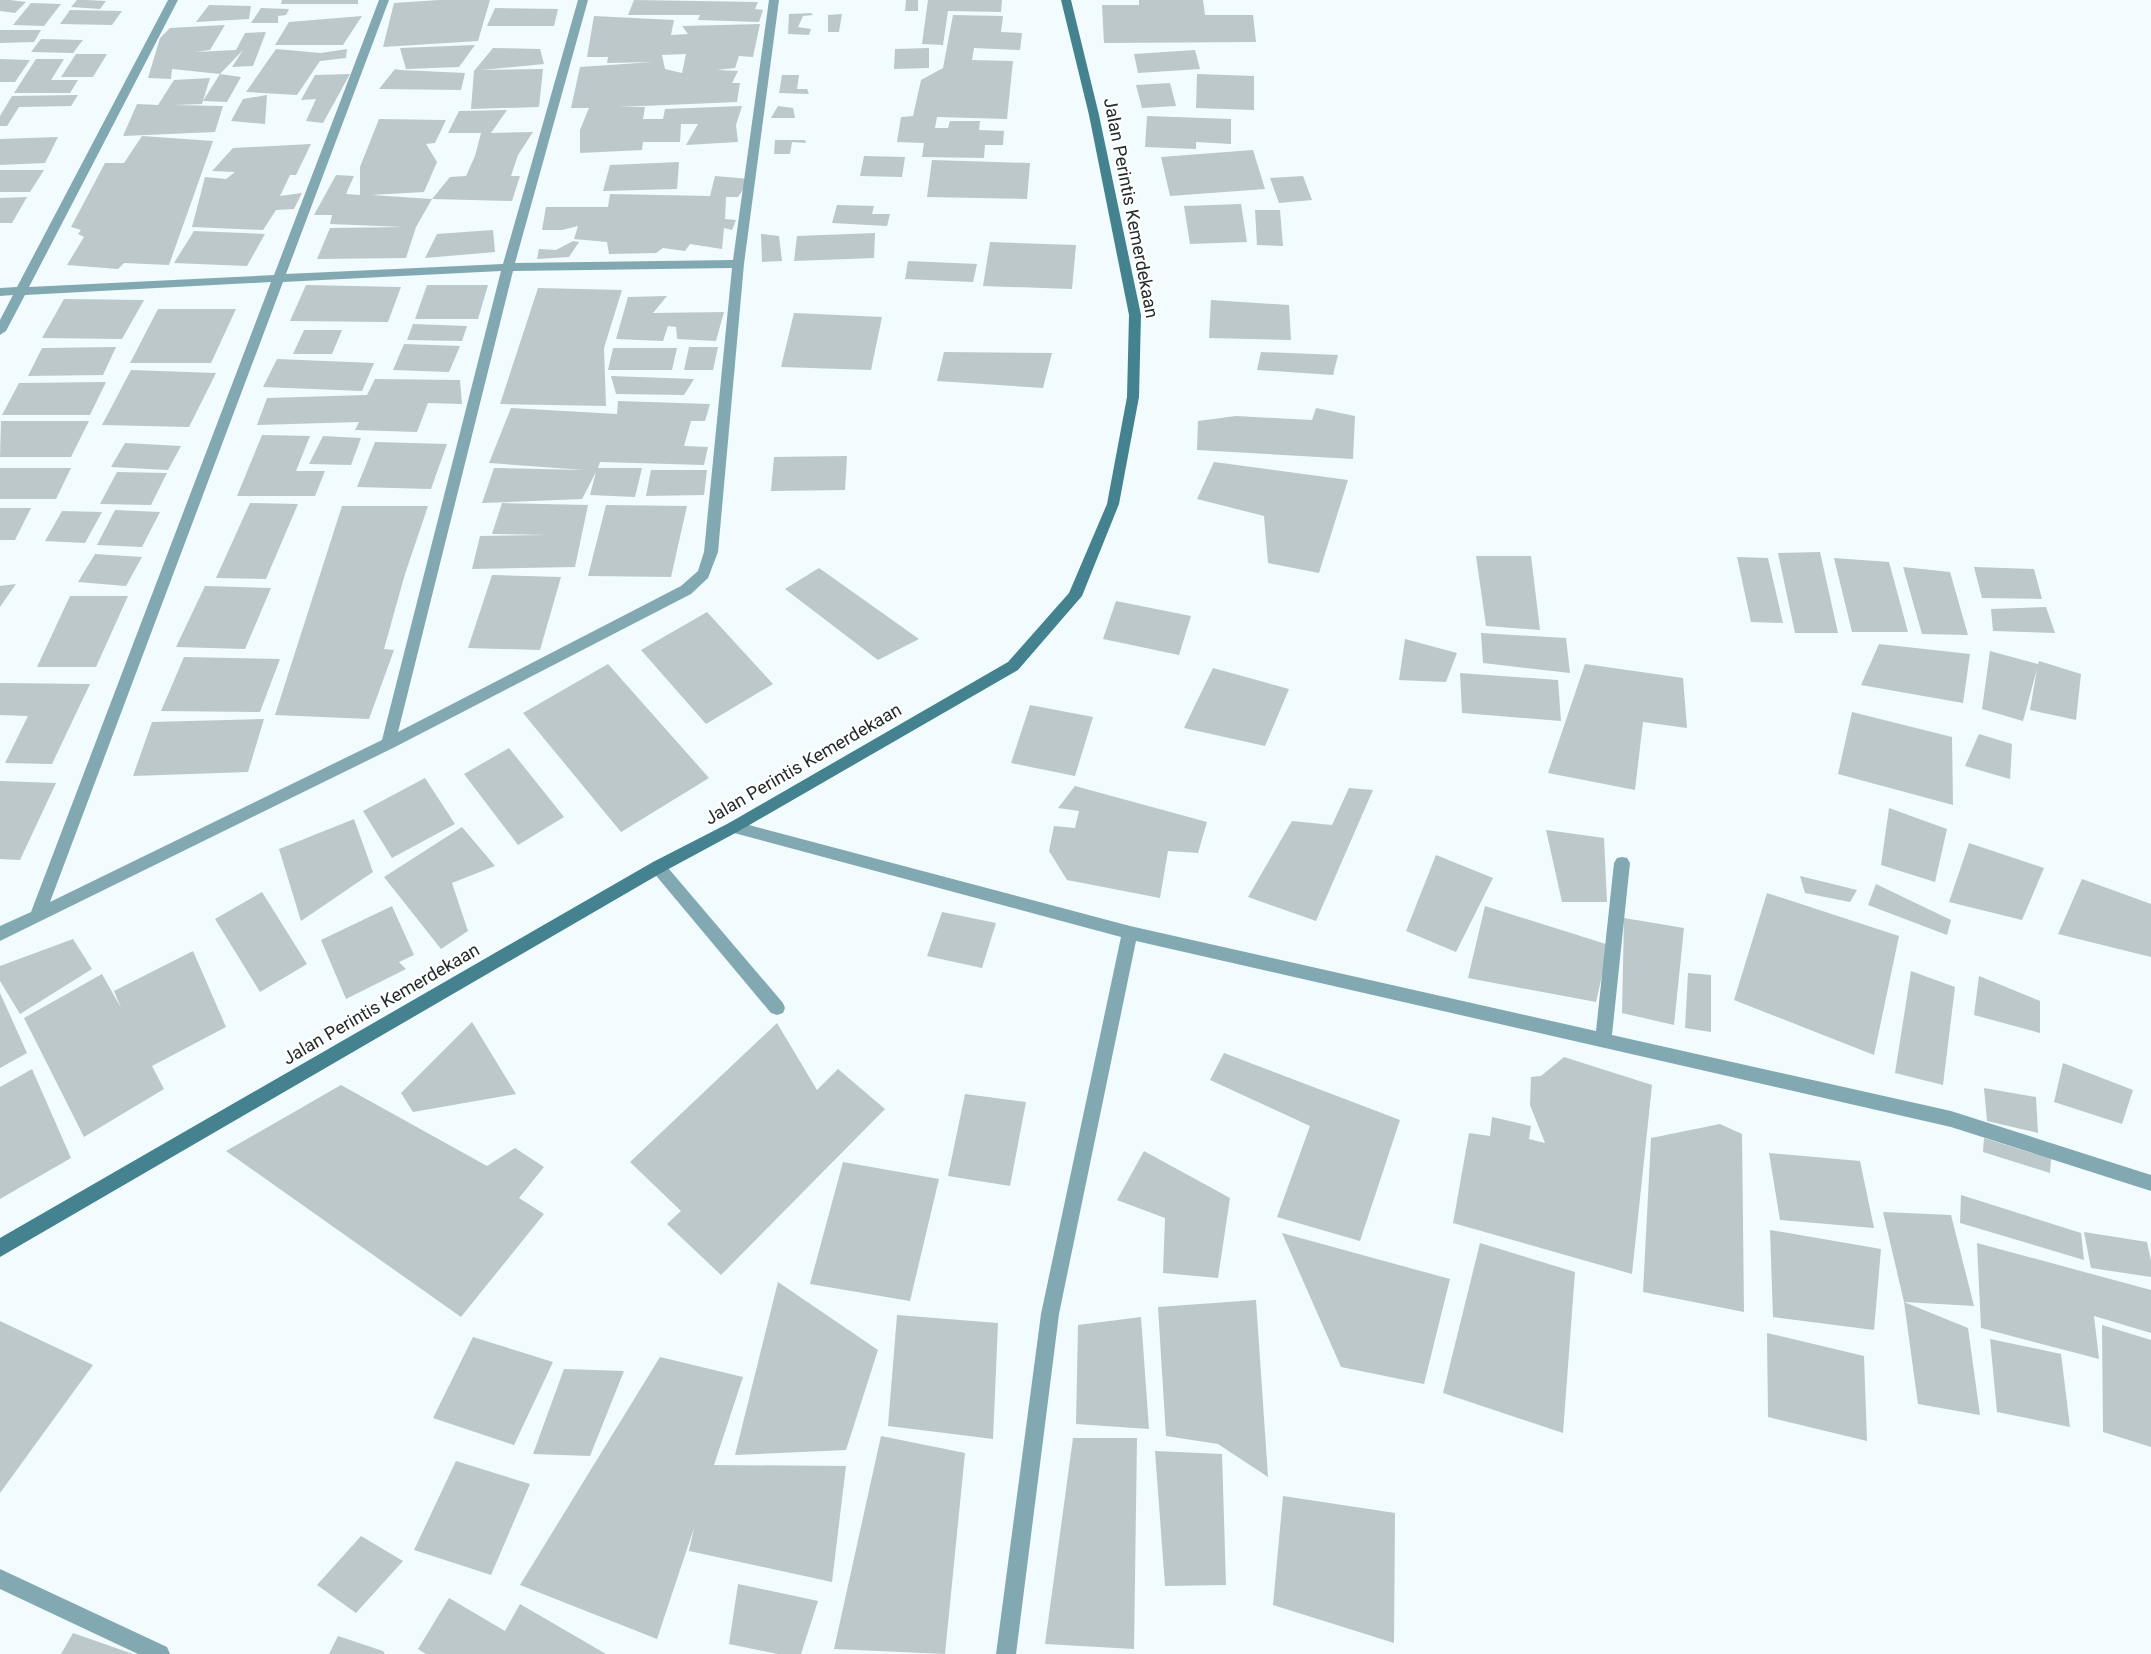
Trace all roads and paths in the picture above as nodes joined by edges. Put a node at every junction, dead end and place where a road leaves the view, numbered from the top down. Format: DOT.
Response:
graph roads {
  1 [pos="173,0"];
  2 [pos="384,0"];
  3 [pos="583,0"];
  4 [pos="774,0"];
  5 [pos="1066,0"];
  6 [pos="738,264"];
  7 [pos="508,267"];
  8 [pos="277,279"];
  9 [pos="21,291"];
  10 [pos="0,292"];
  11 [pos="0,331"];
  12 [pos="388,744"];
  13 [pos="734,827"];
  14 [pos="1622,863"];
  15 [pos="658,867"];
  16 [pos="37,915"];
  17 [pos="1130,933"];
  18 [pos="0,934"];
  19 [pos="777,1008"];
  20 [pos="1603,1040"];
  21 [pos="2151,1184"];
  22 [pos="0,1248"];
  23 [pos="0,1579"];
  24 [pos="160,1654"];
  25 [pos="1006,1654"];
  1 -- 9 [label="street"];
  2 -- 8 [label="street"];
  3 -- 7 [label="street"];
  4 -- 6 [label="street"];
  5 -- 13 [label="street, Jalan Perintis Kemerdekaan"];
  6 -- 7 [label="street"];
  6 -- 12 [label="street"];
  7 -- 8 [label="street"];
  7 -- 12 [label="street"];
  8 -- 9 [label="street"];
  8 -- 16 [label="street"];
  9 -- 10 [label="street"];
  9 -- 11 [label="street"];
  12 -- 16 [label="street"];
  13 -- 15 [label="street, Jalan Perintis Kemerdekaan"];
  13 -- 17 [label="street"];
  14 -- 20 [label="street"];
  15 -- 19 [label="street"];
  15 -- 22 [label="street, Jalan Perintis Kemerdekaan"];
  16 -- 18 [label="street"];
  17 -- 20 [label="street"];
  17 -- 25 [label="street"];
  20 -- 21 [label="street"];
  23 -- 24 [label="street"];
}
